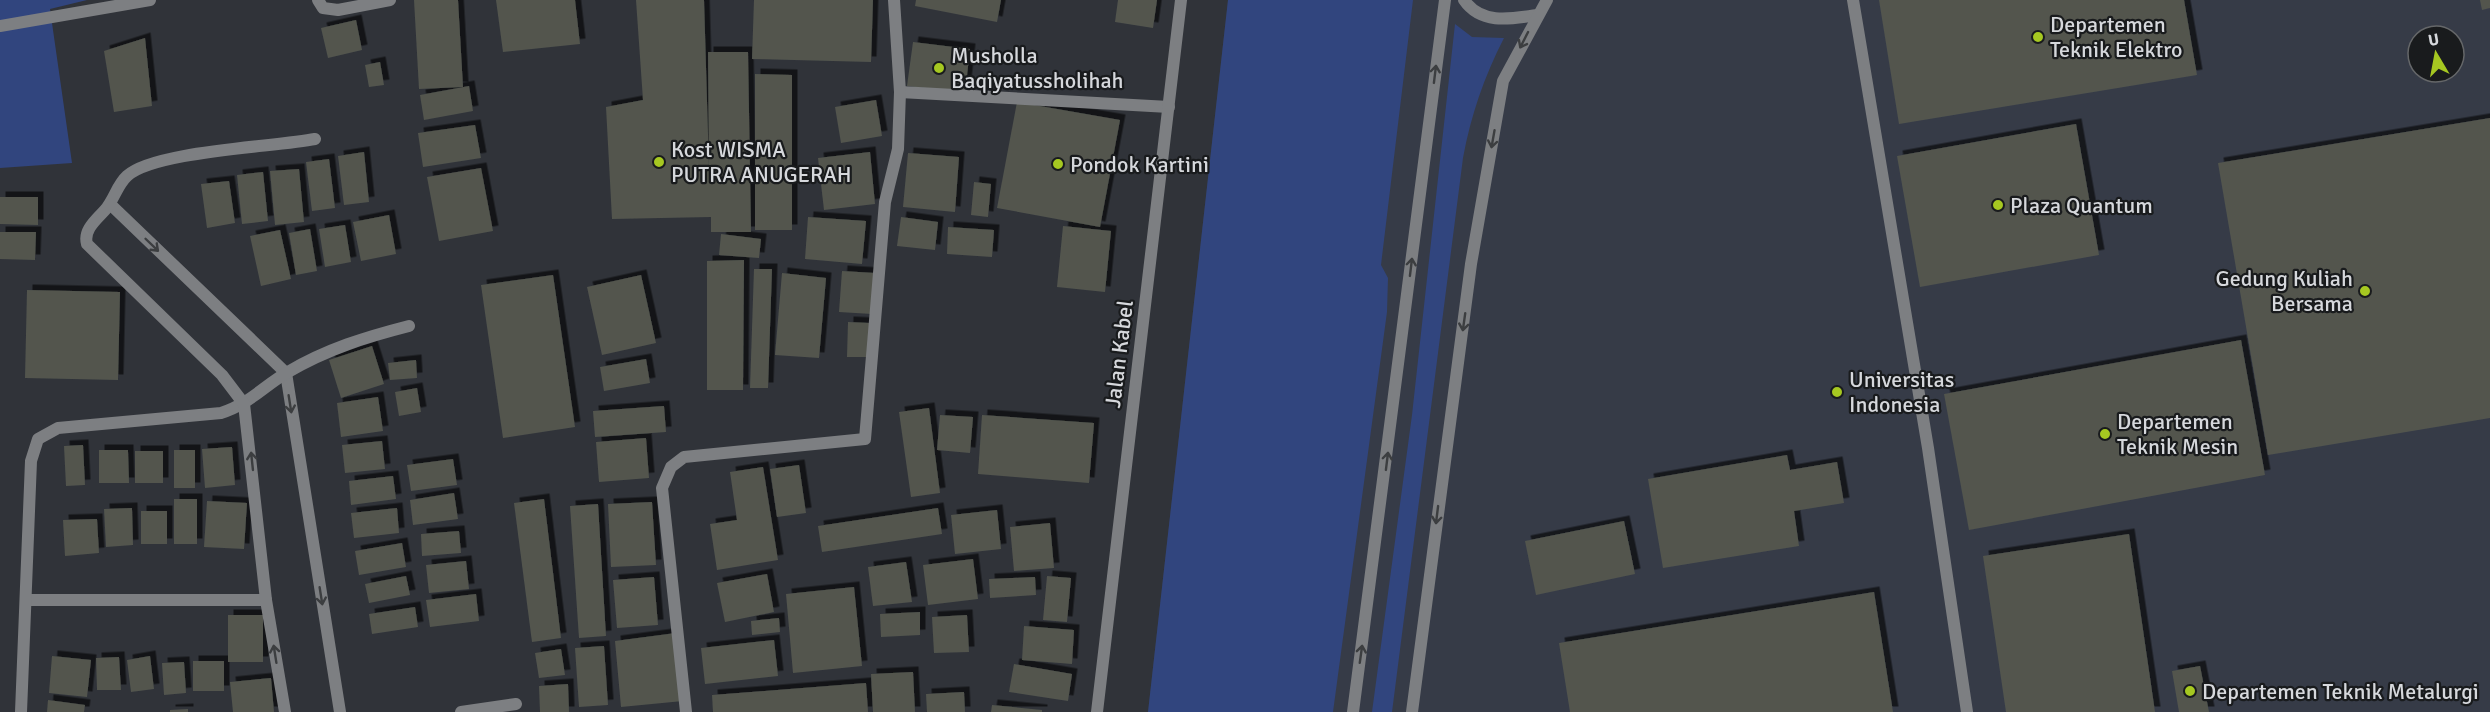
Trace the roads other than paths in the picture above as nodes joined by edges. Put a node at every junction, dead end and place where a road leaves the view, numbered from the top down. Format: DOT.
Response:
graph roads {
  1 [pos="150,0"];
  2 [pos="318,0"];
  3 [pos="390,0"];
  4 [pos="894,0"];
  5 [pos="1180,0"];
  6 [pos="1445,0"];
  7 [pos="1464,0"];
  8 [pos="1547,0"];
  9 [pos="1852,0"];
  10 [pos="1537,15"];
  11 [pos="0,26"];
  12 [pos="900,92"];
  13 [pos="1169,107"];
  14 [pos="315,139"];
  15 [pos="110,204"];
  16 [pos="409,326"];
  17 [pos="286,373"];
  18 [pos="244,404"];
  19 [pos="27,600"];
  20 [pos="266,600"];
  21 [pos="516,704"];
  22 [pos="21,712"];
  23 [pos="285,712"];
  24 [pos="340,712"];
  25 [pos="462,712"];
  26 [pos="686,712"];
  27 [pos="1097,712"];
  28 [pos="1353,712"];
  29 [pos="1412,712"];
  30 [pos="1967,712"];
  1 -- 11 [label="street"];
  2 -- 3 [label="street"];
  4 -- 12 [label="street"];
  5 -- 13 [label="street, Jalan Kabel"];
  28 -- 6 [label="street, one-way"];
  7 -- 10 [label="street"];
  8 -- 10 [label="street"];
  9 -- 30 [label="street"];
  10 -- 29 [label="street, one-way"];
  12 -- 13 [label="street"];
  12 -- 26 [label="street"];
  13 -- 27 [label="street, Jalan Kabel"];
  14 -- 15 [label="street"];
  15 -- 17 [label="street, one-way"];
  15 -- 18 [label="street"];
  16 -- 17 [label="street"];
  17 -- 18 [label="street"];
  17 -- 24 [label="street, one-way"];
  18 -- 19 [label="street"];
  20 -- 18 [label="street, one-way"];
  19 -- 20 [label="street"];
  19 -- 22 [label="street"];
  23 -- 20 [label="street, one-way"];
  21 -- 25 [label="street"];
}
